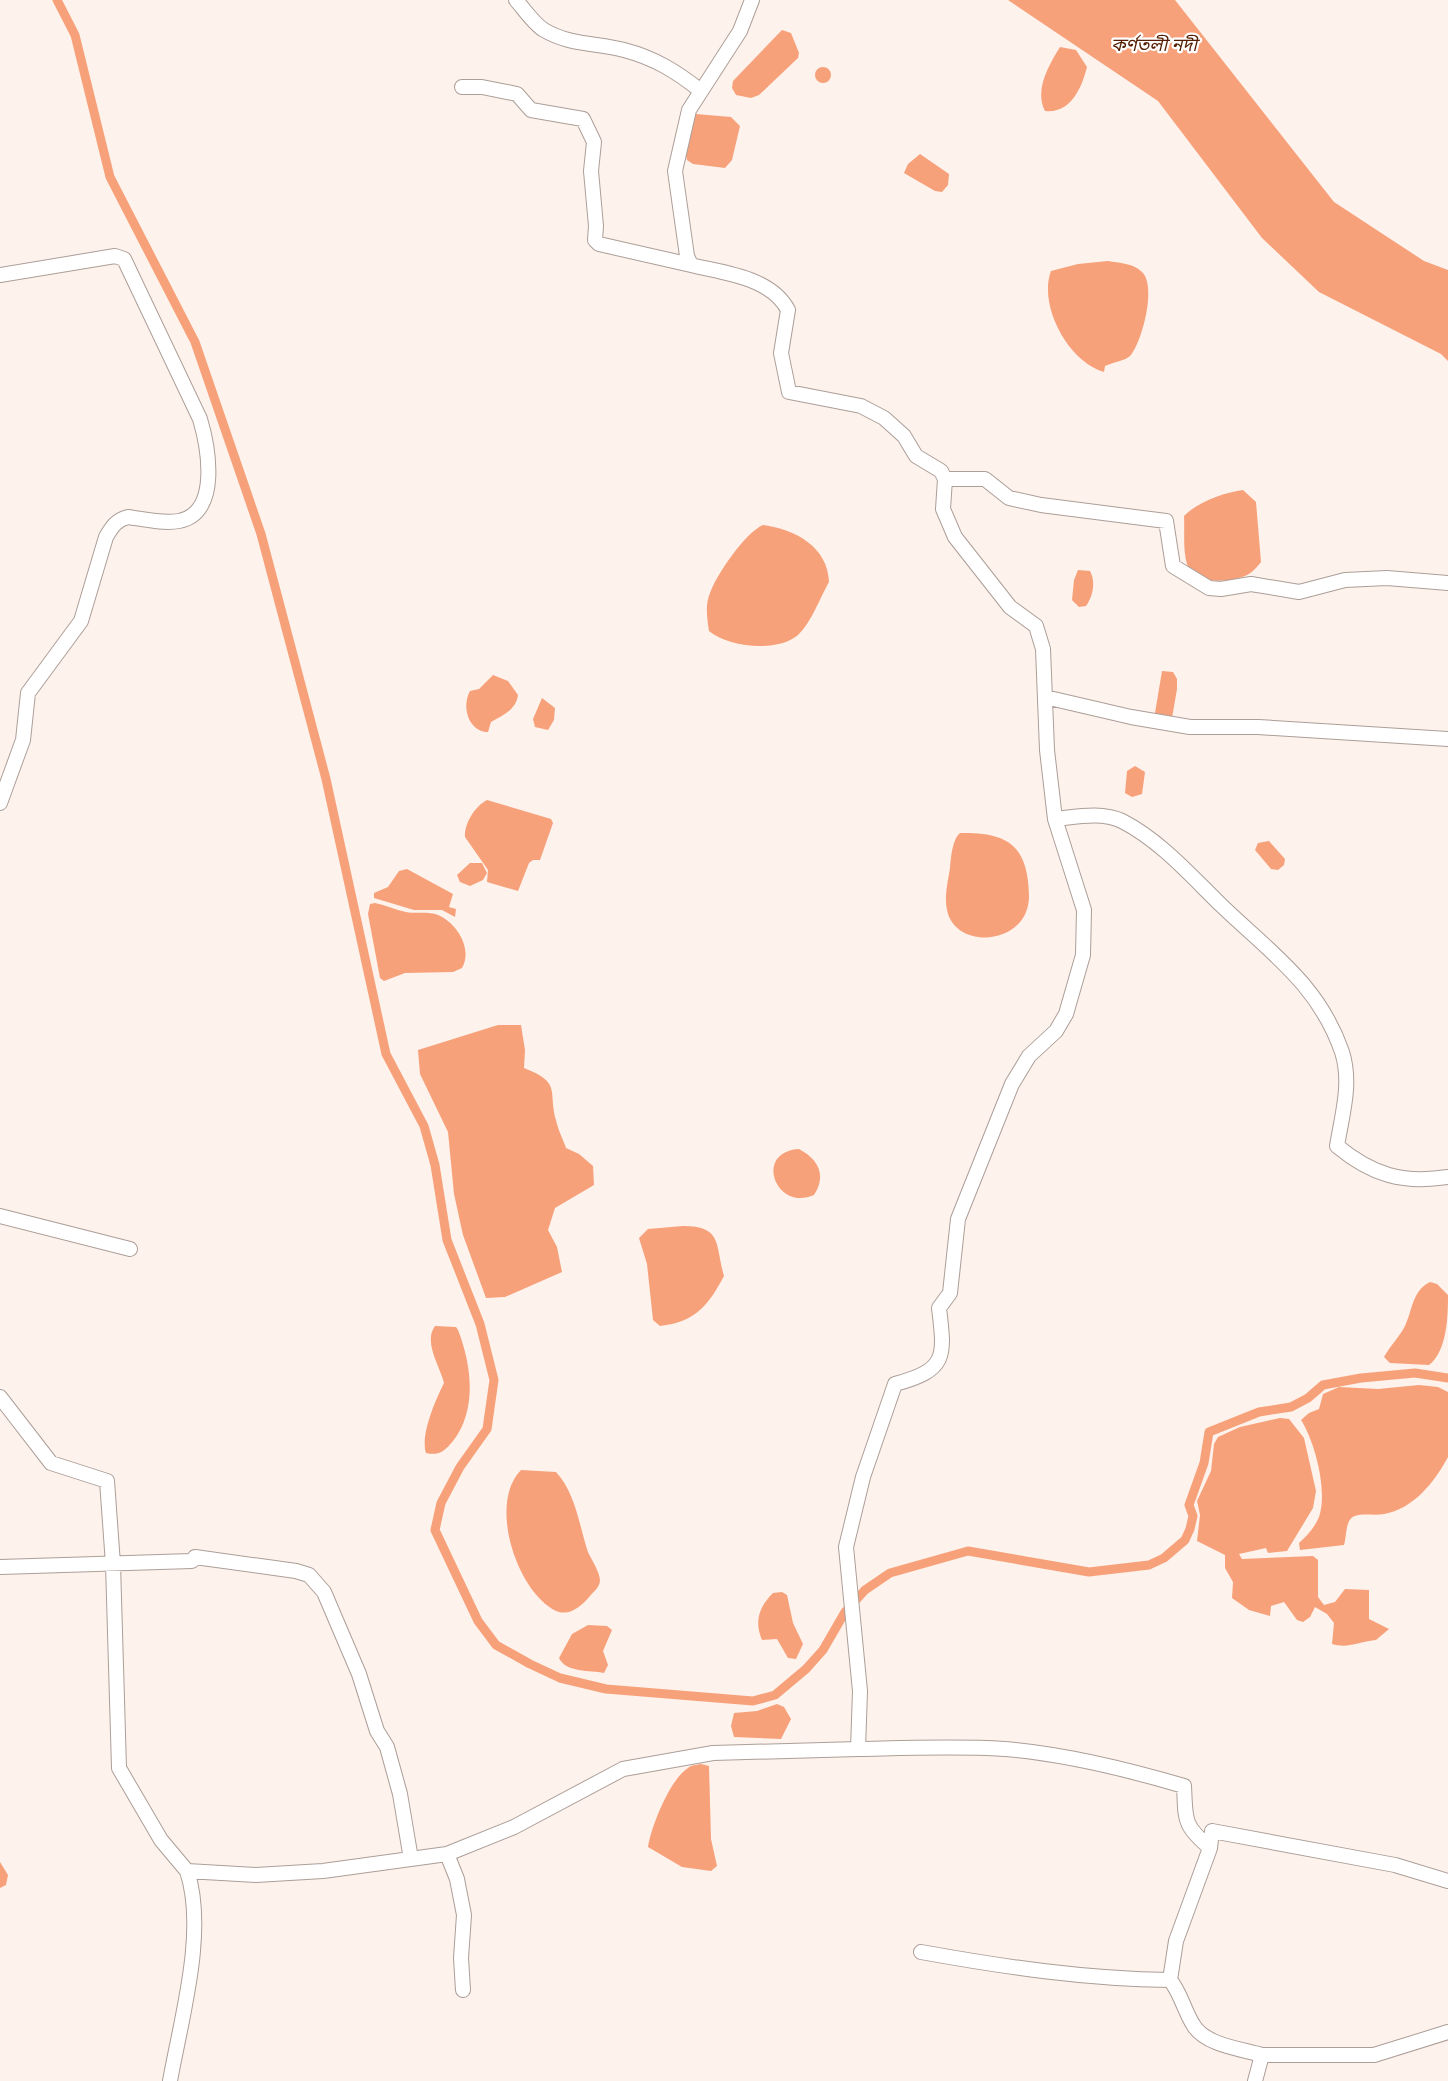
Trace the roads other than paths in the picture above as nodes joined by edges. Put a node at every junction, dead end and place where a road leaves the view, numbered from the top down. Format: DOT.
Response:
graph roads {
  1 [pos="516,0"];
  2 [pos="752,0"];
  3 [pos="462,87"];
  4 [pos="701,91"];
  5 [pos="691,265"];
  6 [pos="0,275"];
  7 [pos="945,479"];
  8 [pos="1448,583"];
  9 [pos="1045,697"];
  10 [pos="1448,739"];
  11 [pos="0,803"];
  12 [pos="1055,819"];
  13 [pos="1448,1177"];
  14 [pos="0,1216"];
  15 [pos="130,1249"];
  16 [pos="0,1397"];
  17 [pos="114,1564"];
  18 [pos="0,1567"];
  19 [pos="858,1749"];
  20 [pos="1210,1848"];
  21 [pos="447,1854"];
  22 [pos="411,1859"];
  23 [pos="187,1871"];
  24 [pos="1448,1881"];
  25 [pos="921,1952"];
  26 [pos="1170,1980"];
  27 [pos="463,1990"];
  28 [pos="1448,2032"];
  29 [pos="1262,2055"];
  30 [pos="170,2081"];
  31 [pos="1256,2081"];
  1 -- 4 [label="street"];
  2 -- 4 [label="street"];
  3 -- 5 [label="street"];
  4 -- 5 [label="street"];
  5 -- 7 [label="street"];
  6 -- 11 [label="street"];
  7 -- 8 [label="street"];
  7 -- 9 [label="street"];
  9 -- 10 [label="street"];
  9 -- 12 [label="street"];
  12 -- 13 [label="street"];
  12 -- 19 [label="street"];
  14 -- 15 [label="street"];
  16 -- 17 [label="street"];
  17 -- 18 [label="street"];
  17 -- 22 [label="street"];
  17 -- 23 [label="street"];
  19 -- 20 [label="street"];
  19 -- 21 [label="street"];
  20 -- 24 [label="street"];
  20 -- 26 [label="street"];
  21 -- 22 [label="street"];
  21 -- 27 [label="street"];
  22 -- 23 [label="street"];
  23 -- 30 [label="street"];
  25 -- 26 [label="street"];
  26 -- 29 [label="street"];
  28 -- 29 [label="street"];
  29 -- 31 [label="street"];
}
